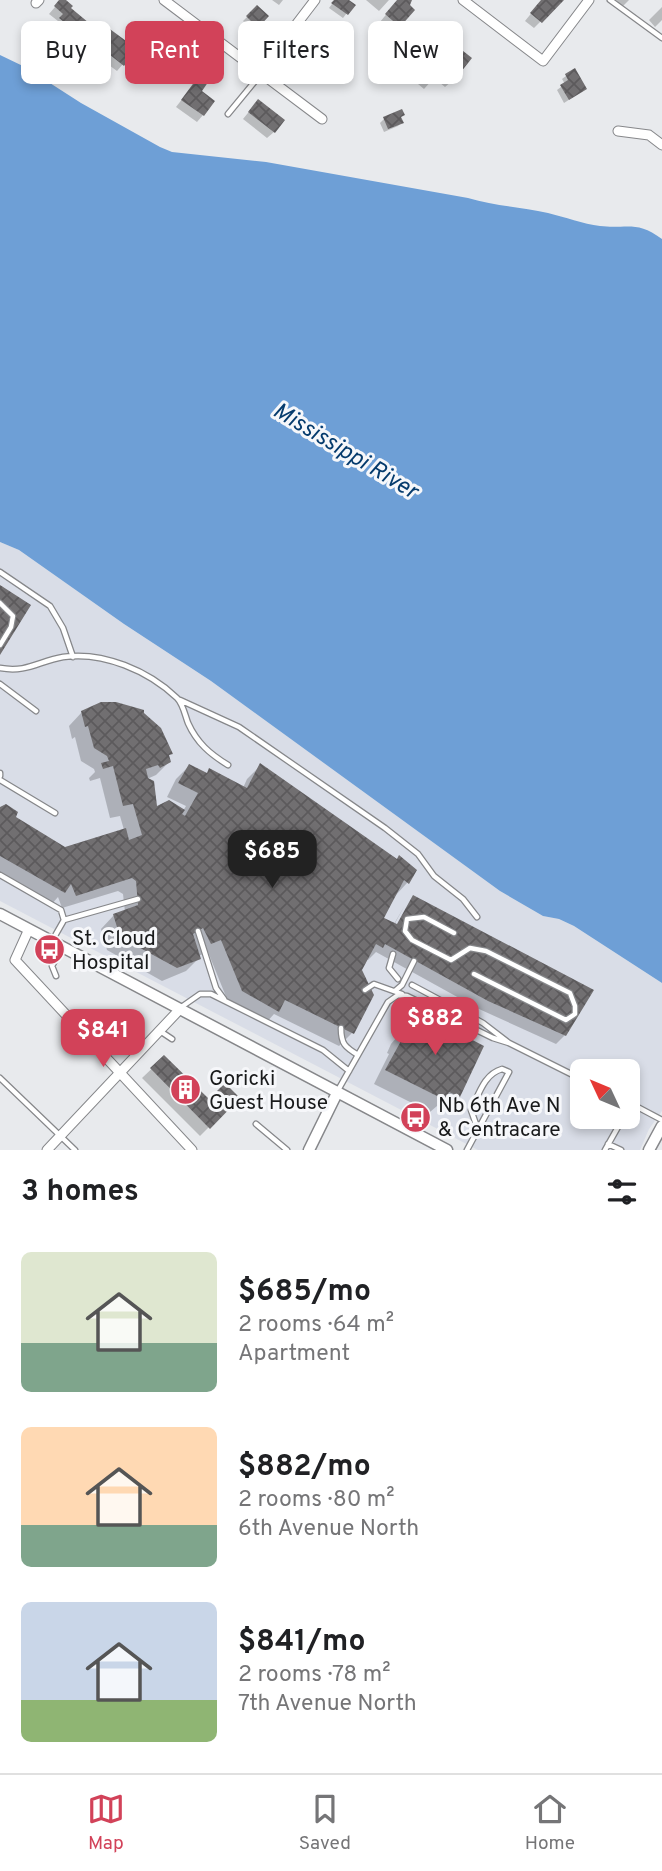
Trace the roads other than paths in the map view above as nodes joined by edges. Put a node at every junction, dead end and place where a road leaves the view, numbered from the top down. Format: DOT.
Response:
graph roads {
  1 [pos="164,0"];
  2 [pos="315,0"];
  3 [pos="463,0"];
  4 [pos="589,0"];
  5 [pos="610,0"];
  6 [pos="299,21"];
  7 [pos="662,38"];
  8 [pos="238,56"];
  9 [pos="252,84"];
  10 [pos="276,84"];
  11 [pos="228,114"];
  12 [pos="322,119"];
  13 [pos="618,131"];
  14 [pos="662,145"];
  15 [pos="0,572"];
  16 [pos="0,603"];
  17 [pos="0,645"];
  18 [pos="73,657"];
  19 [pos="0,668"];
  20 [pos="0,684"];
  21 [pos="180,700"];
  22 [pos="36,711"];
  23 [pos="228,765"];
  24 [pos="0,776"];
  25 [pos="55,813"];
  26 [pos="0,874"];
  27 [pos="138,899"];
  28 [pos="0,914"];
  29 [pos="477,918"];
  30 [pos="64,920"];
  31 [pos="29,929"];
  32 [pos="198,931"];
  33 [pos="454,933"];
  34 [pos="57,944"];
  35 [pos="393,954"];
  36 [pos="414,961"];
  37 [pos="474,974"];
  38 [pos="56,975"];
  39 [pos="398,979"];
  40 [pos="412,985"];
  41 [pos="365,990"];
  42 [pos="395,991"];
  43 [pos="407,996"];
  44 [pos="224,1000"];
  45 [pos="180,1009"];
  46 [pos="341,1028"];
  47 [pos="160,1030"];
  48 [pos="172,1039"];
  49 [pos="509,1042"];
  50 [pos="358,1055"];
  51 [pos="349,1071"];
  52 [pos="120,1072"];
  53 [pos="570,1073"];
  54 [pos="0,1078"];
  55 [pos="337,1093"];
  56 [pos="640,1108"];
  57 [pos="662,1120"];
  58 [pos="256,1124"];
  59 [pos="662,1126"];
  60 [pos="617,1129"];
  61 [pos="478,1130"];
  62 [pos="60,1136"];
  63 [pos="608,1143"];
  64 [pos="47,1150"];
  65 [pos="75,1150"];
  66 [pos="192,1150"];
  67 [pos="287,1150"];
  68 [pos="309,1150"];
  69 [pos="447,1150"];
  70 [pos="467,1150"];
  71 [pos="605,1150"];
  72 [pos="621,1150"];
  73 [pos="649,1150"];
  1 -- 8 [label="street"];
  2 -- 6 [label="street"];
  3 -- 4 [label="street"];
  5 -- 7 [label="lane"];
  9 -- 11 [label="lane"];
  10 -- 12 [label="street"];
  13 -- 14 [label="street"];
  15 -- 18 [label="lane"];
  16 -- 17 [label="lane"];
  18 -- 19 [label="lane"];
  18 -- 21 [label="lane"];
  20 -- 22 [label="lane"];
  21 -- 23 [label="lane"];
  21 -- 29 [label="lane"];
  24 -- 25 [label="lane"];
  26 -- 30 [label="lane"];
  27 -- 30 [label="lane"];
  28 -- 31 [label="street"];
  30 -- 34 [label="lane"];
  31 -- 34 [label="street"];
  31 -- 52 [label="street"];
  32 -- 44 [label="lane"];
  33 -- 37 [label="lane"];
  34 -- 38 [label="lane"];
  34 -- 45 [label="street"];
  35 -- 39 [label="lane"];
  36 -- 42 [label="lane"];
  40 -- 49 [label="lane"];
  41 -- 42 [label="lane"];
  42 -- 43 [label="lane"];
  43 -- 49 [label="lane"];
  43 -- 50 [label="lane"];
  44 -- 45 [label="lane"];
  44 -- 51 [label="lane"];
  45 -- 47 [label="street"];
  45 -- 55 [label="street"];
  46 -- 50 [label="lane"];
  47 -- 48 [label="lane"];
  47 -- 52 [label="street"];
  49 -- 53 [label="lane"];
  50 -- 51 [label="lane"];
  51 -- 55 [label="lane"];
  52 -- 62 [label="street"];
  52 -- 66 [label="street"];
  54 -- 62 [label="lane"];
  55 -- 68 [label="street"];
  55 -- 69 [label="street"];
  56 -- 57 [label="lane"];
  58 -- 67 [label="lane"];
  59 -- 73 [label="street"];
  60 -- 63 [label="lane"];
  61 -- 61 [label="lane"];
  61 -- 70 [label="lane"];
  62 -- 64 [label="street"];
  62 -- 65 [label="lane"];
  63 -- 71 [label="lane"];
  63 -- 72 [label="lane"];
}
